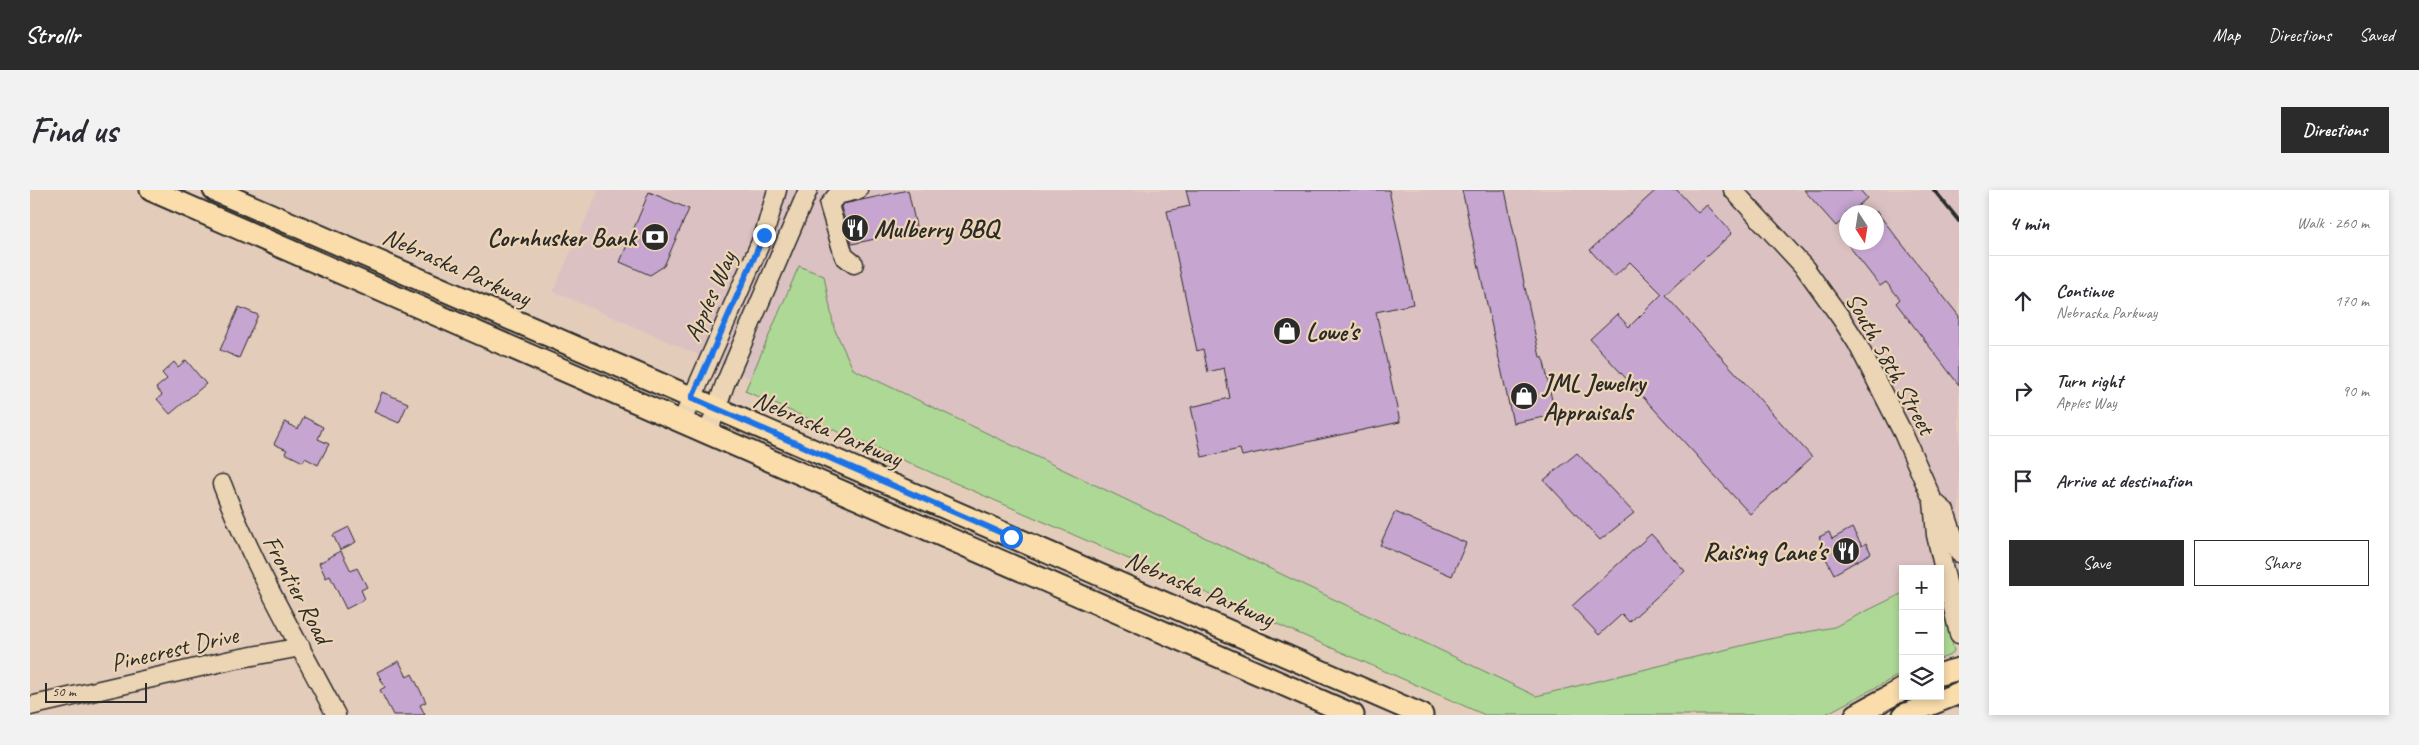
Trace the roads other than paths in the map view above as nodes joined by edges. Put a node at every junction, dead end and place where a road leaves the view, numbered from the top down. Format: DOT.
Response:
graph roads {
  1 [pos="151,190"];
  2 [pos="214,190"];
  3 [pos="776,190"];
  4 [pos="808,190"];
  5 [pos="858,190"];
  6 [pos="1733,190"];
  7 [pos="854,264"];
  8 [pos="692,398"];
  9 [pos="717,410"];
  10 [pos="682,421"];
  11 [pos="708,432"];
  12 [pos="222,484"];
  13 [pos="1933,501"];
  14 [pos="1959,553"];
  15 [pos="1959,634"];
  16 [pos="301,647"];
  17 [pos="1959,668"];
  18 [pos="1944,673"];
  19 [pos="1899,691"];
  20 [pos="1959,693"];
  21 [pos="30,706"];
  22 [pos="336,715"];
  23 [pos="1353,715"];
  24 [pos="1422,715"];
  25 [pos="1856,715"];
  26 [pos="1904,715"];
  1 -- 10 [label="main road, Nebraska Parkway"];
  2 -- 8 [label="main road, Nebraska Parkway"];
  3 -- 8 [label="street, Apples Way"];
  4 -- 9 [label="street, Apples Way"];
  5 -- 7 [label="street"];
  6 -- 13 [label="street, South 58th Street"];
  8 -- 9 [label="main road, Nebraska Parkway"];
  8 -- 10 [label="street, Apples Way"];
  9 -- 11 [label="street, Apples Way"];
  9 -- 24 [label="main road, Nebraska Parkway"];
  10 -- 11 [label="main road, Nebraska Parkway"];
  11 -- 23 [label="main road, Nebraska Parkway"];
  12 -- 16 [label="street, Frontier Road"];
  13 -- 14 [label="street, South 58th Street"];
  13 -- 15 [label="street, South 58th Street"];
  16 -- 21 [label="street, Pinecrest Drive"];
  16 -- 22 [label="street, Frontier Road"];
  17 -- 18 [label="main road"];
  19 -- 25 [label="main road"];
  20 -- 26 [label="main road"];
}
